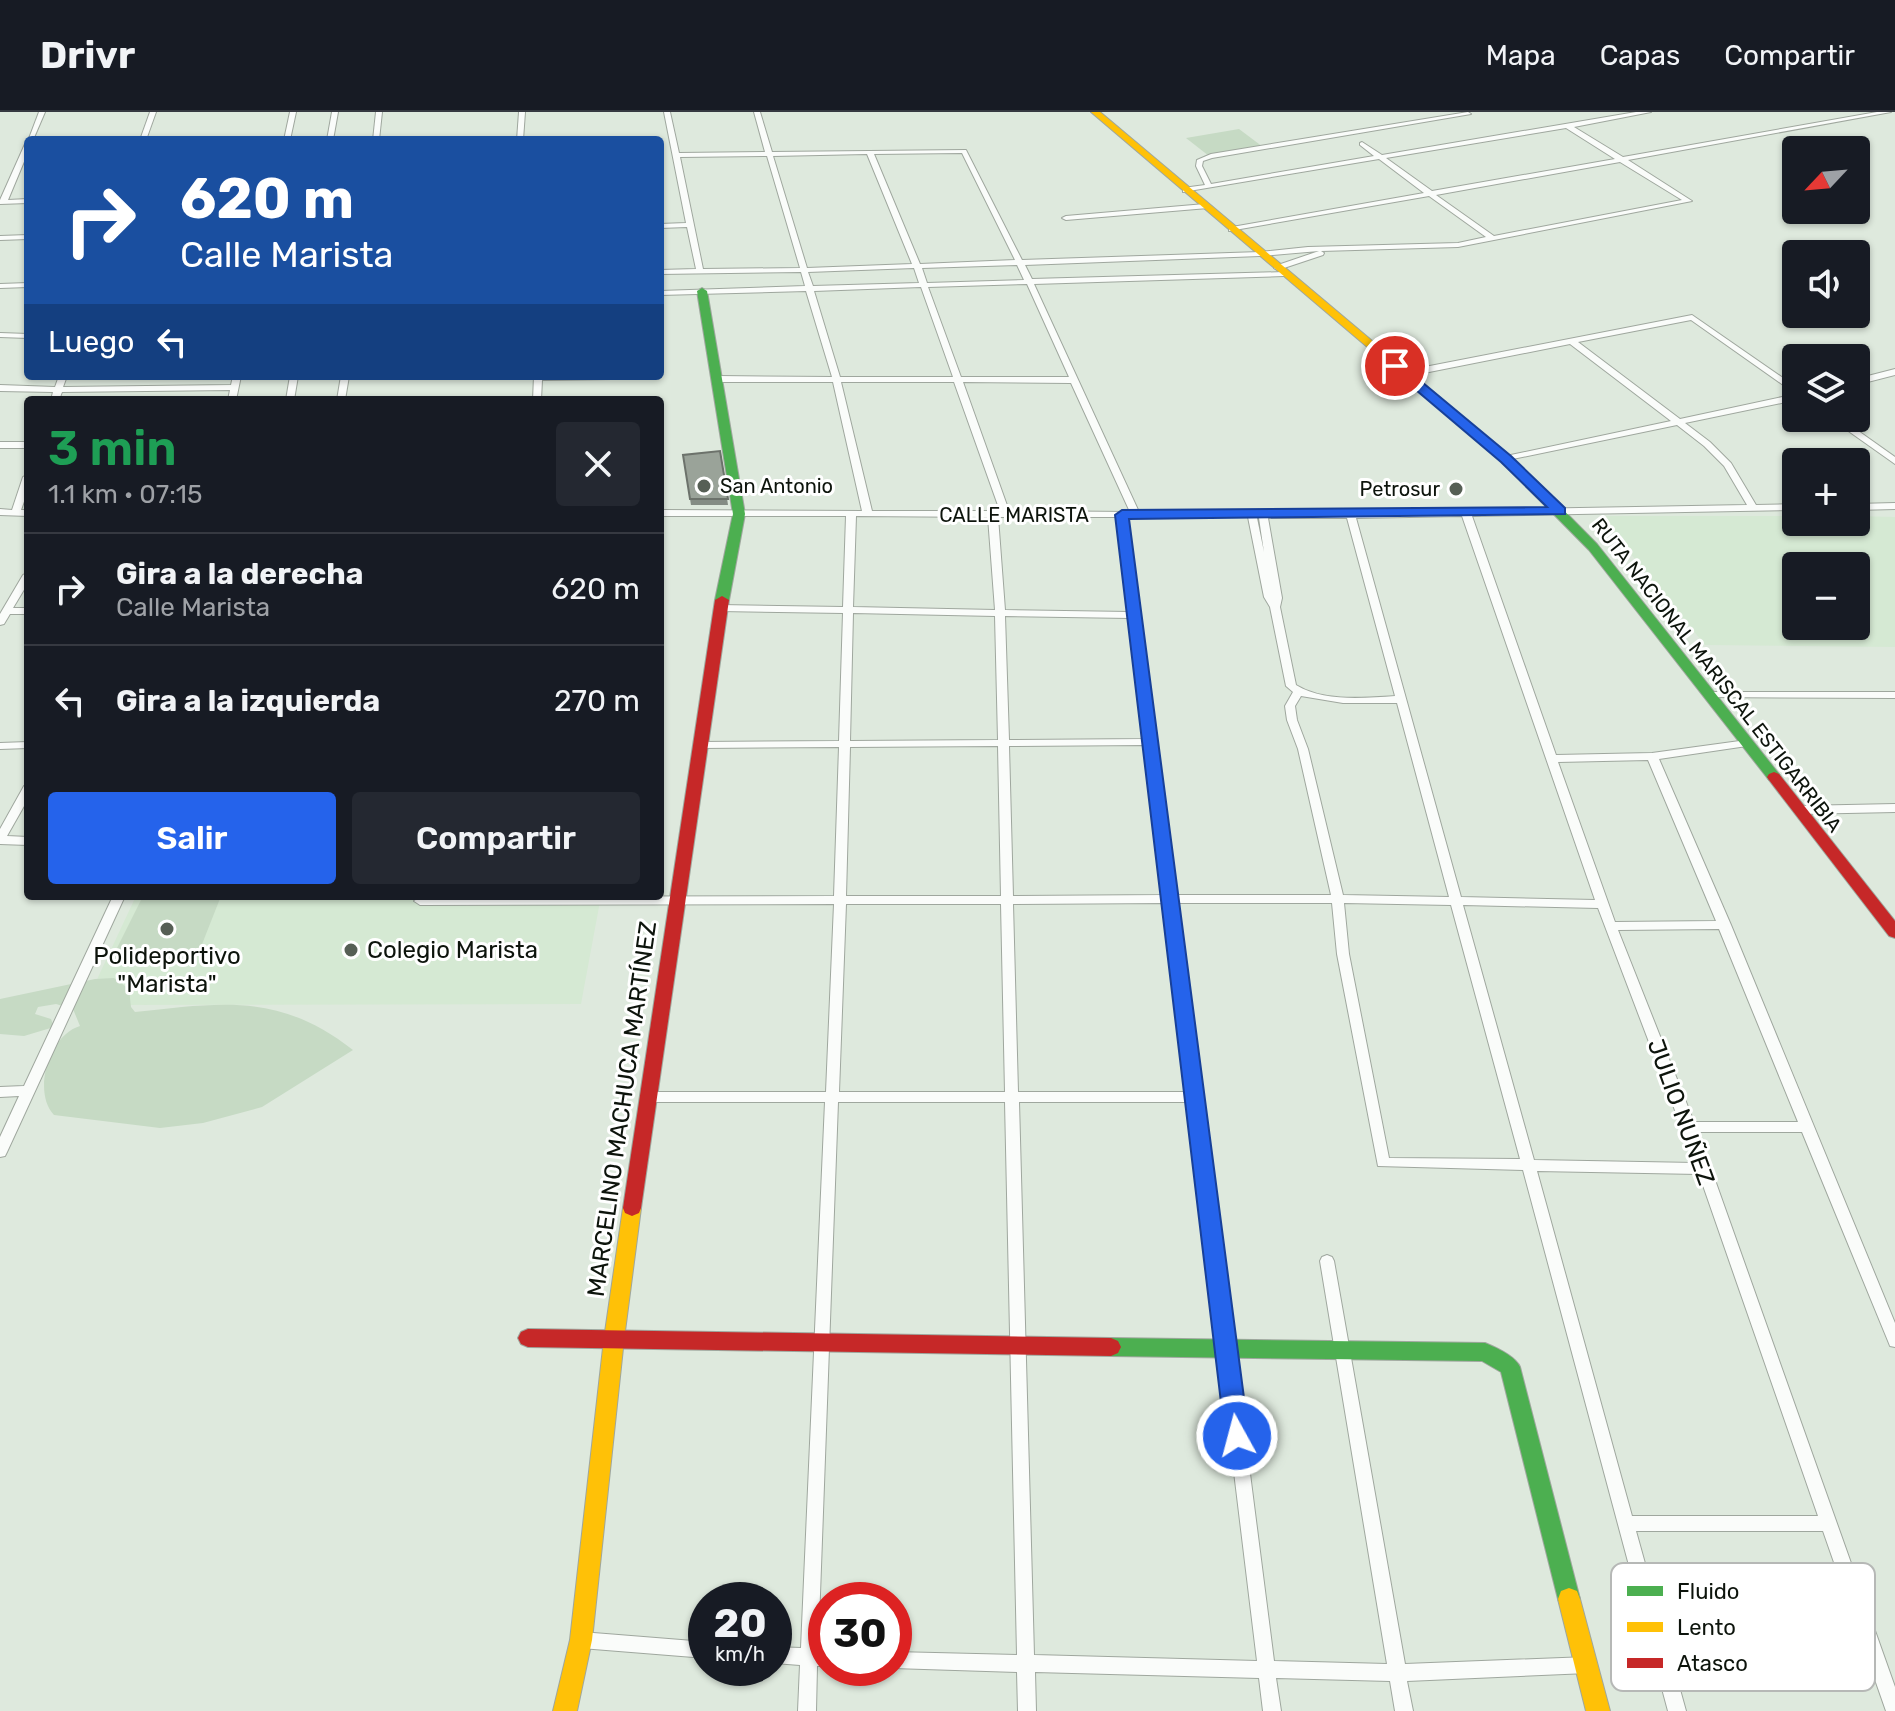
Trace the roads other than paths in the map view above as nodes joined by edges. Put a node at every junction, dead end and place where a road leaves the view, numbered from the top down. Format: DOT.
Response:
graph roads {
  1 [pos="42,112"];
  2 [pos="153,112"];
  3 [pos="293,112"];
  4 [pos="335,112"];
  5 [pos="379,112"];
  6 [pos="522,112"];
  7 [pos="667,112"];
  8 [pos="757,112"];
  9 [pos="1095,112"];
  10 [pos="1648,112"];
  11 [pos="1817,112"];
  12 [pos="1888,112"];
  13 [pos="1468,114"];
  14 [pos="1834,121"];
  15 [pos="1568,126"];
  16 [pos="32,136"];
  17 [pos="144,136"];
  18 [pos="288,136"];
  19 [pos="331,136"];
  20 [pos="376,136"];
  21 [pos="520,136"];
  22 [pos="1362,144"];
  23 [pos="664,149"];
  24 [pos="676,151"];
  25 [pos="770,152"];
  26 [pos="870,154"];
  27 [pos="1381,157"];
  28 [pos="1620,159"];
  29 [pos="24,164"];
  30 [pos="1209,186"];
  31 [pos="1186,190"];
  32 [pos="1429,193"];
  33 [pos="24,201"];
  34 [pos="1,202"];
  35 [pos="1205,206"];
  36 [pos="1066,218"];
  37 [pos="691,225"];
  38 [pos="664,226"];
  39 [pos="1232,229"];
  40 [pos="24,237"];
  41 [pos="0,238"];
  42 [pos="1493,239"];
  43 [pos="1328,250"];
  44 [pos="1260,254"];
  45 [pos="1018,263"];
  46 [pos="917,266"];
  47 [pos="804,270"];
  48 [pos="700,271"];
  49 [pos="1281,271"];
  50 [pos="664,272"];
  51 [pos="1029,281"];
  52 [pos="24,285"];
  53 [pos="923,285"];
  54 [pos="0,286"];
  55 [pos="808,288"];
  56 [pos="702,291"];
  57 [pos="664,293"];
  58 [pos="0,335"];
  59 [pos="24,336"];
  60 [pos="1573,342"];
  61 [pos="1895,372"];
  62 [pos="1404,374"];
  63 [pos="1870,378"];
  64 [pos="718,379"];
  65 [pos="236,380"];
  66 [pos="1075,380"];
  67 [pos="837,381"];
  68 [pos="959,381"];
  69 [pos="1782,381"];
  70 [pos="235,387"];
  71 [pos="0,388"];
  72 [pos="57,395"];
  73 [pos="233,396"];
  74 [pos="1782,400"];
  75 [pos="1679,422"];
  76 [pos="1854,432"];
  77 [pos="0,445"];
  78 [pos="24,445"];
  79 [pos="1506,459"];
  80 [pos="1895,461"];
  81 [pos="24,489"];
  82 [pos="1895,506"];
  83 [pos="1782,507"];
  84 [pos="1870,507"];
  85 [pos="1753,508"];
  86 [pos="1560,511"];
  87 [pos="0,512"];
  88 [pos="16,512"];
  89 [pos="24,513"];
  90 [pos="664,513"];
  91 [pos="1466,513"];
  92 [pos="739,514"];
  93 [pos="851,515"];
  94 [pos="868,515"];
  95 [pos="1000,515"];
  96 [pos="1129,515"];
  97 [pos="1258,515"];
  98 [pos="1351,515"];
  99 [pos="24,582"];
  100 [pos="720,608"];
  101 [pos="850,610"];
  102 [pos="7,611"];
  103 [pos="24,611"];
  104 [pos="1000,613"];
  105 [pos="1134,615"];
  106 [pos="0,622"];
  107 [pos="1297,693"];
  108 [pos="1709,695"];
  109 [pos="1895,695"];
  110 [pos="1401,699"];
  111 [pos="1151,742"];
  112 [pos="1003,743"];
  113 [pos="1747,743"];
  114 [pos="843,744"];
  115 [pos="24,745"];
  116 [pos="700,745"];
  117 [pos="0,746"];
  118 [pos="1652,756"];
  119 [pos="1552,759"];
  120 [pos="24,796"];
  121 [pos="1895,808"];
  122 [pos="1799,810"];
  123 [pos="0,840"];
  124 [pos="24,841"];
  125 [pos="1338,899"];
  126 [pos="1455,899"];
  127 [pos="117,900"];
  128 [pos="840,900"];
  129 [pos="1007,900"];
  130 [pos="1171,900"];
  131 [pos="420,901"];
  132 [pos="675,901"];
  133 [pos="1602,904"];
  134 [pos="1725,925"];
  135 [pos="1612,926"];
  136 [pos="1895,932"];
  137 [pos="27,1091"];
  138 [pos="0,1092"];
  139 [pos="649,1097"];
  140 [pos="832,1097"];
  141 [pos="1011,1097"];
  142 [pos="1195,1097"];
  143 [pos="1689,1127"];
  144 [pos="1805,1127"];
  145 [pos="0,1152"];
  146 [pos="1528,1165"];
  147 [pos="1703,1169"];
  148 [pos="1327,1261"];
  149 [pos="528,1338"];
  150 [pos="614,1339"];
  151 [pos="1895,1341"];
  152 [pos="822,1342"];
  153 [pos="1018,1345"];
  154 [pos="1226,1348"];
  155 [pos="1342,1350"];
  156 [pos="1826,1523"];
  157 [pos="1626,1524"];
  158 [pos="1637,1563"];
  159 [pos="1841,1563"];
  160 [pos="819,1582"];
  161 [pos="581,1640"];
  162 [pos="688,1649"];
  163 [pos="1875,1657"];
  164 [pos="912,1660"];
  165 [pos="1026,1663"];
  166 [pos="1588,1665"];
  167 [pos="1266,1669"];
  168 [pos="1399,1673"];
  169 [pos="812,1686"];
  170 [pos="1672,1691"];
  171 [pos="565,1711"];
  172 [pos="807,1711"];
  173 [pos="1027,1711"];
  174 [pos="1272,1711"];
  175 [pos="1404,1711"];
  176 [pos="1598,1711"];
  177 [pos="1677,1711"];
  178 [pos="1895,1711"];
  1 -- 16 [label="street"];
  2 -- 17 [label="street"];
  3 -- 18 [label="street"];
  4 -- 19 [label="street"];
  5 -- 20 [label="street"];
  6 -- 21 [label="street"];
  7 -- 24 [label="street"];
  8 -- 25 [label="street"];
  9 -- 31 [label="street, RUTA NACIONAL MARISCAL ESTIGARRIBIA"];
  10 -- 15 [label="street"];
  11 -- 14 [label="street"];
  12 -- 14 [label="street"];
  13 -- 30 [label="street"];
  14 -- 28 [label="street"];
  15 -- 27 [label="street"];
  15 -- 28 [label="street"];
  22 -- 27 [label="street"];
  23 -- 24 [label="street"];
  24 -- 25 [label="street"];
  24 -- 37 [label="street"];
  25 -- 26 [label="street"];
  25 -- 47 [label="street"];
  26 -- 45 [label="street"];
  26 -- 46 [label="street"];
  27 -- 30 [label="street"];
  27 -- 32 [label="street"];
  28 -- 32 [label="street"];
  28 -- 42 [label="street"];
  29 -- 34 [label="street"];
  30 -- 31 [label="street"];
  31 -- 35 [label="street, RUTA NACIONAL MARISCAL ESTIGARRIBIA"];
  32 -- 39 [label="street"];
  32 -- 42 [label="street"];
  33 -- 34 [label="street"];
  35 -- 36 [label="street"];
  35 -- 39 [label="street, RUTA NACIONAL MARISCAL ESTIGARRIBIA"];
  37 -- 38 [label="street"];
  37 -- 48 [label="street"];
  39 -- 44 [label="street, RUTA NACIONAL MARISCAL ESTIGARRIBIA"];
  40 -- 41 [label="street"];
  42 -- 43 [label="street"];
  43 -- 44 [label="street"];
  43 -- 49 [label="street"];
  44 -- 45 [label="street"];
  44 -- 49 [label="street, RUTA NACIONAL MARISCAL ESTIGARRIBIA"];
  45 -- 46 [label="street"];
  45 -- 51 [label="street"];
  46 -- 47 [label="street"];
  46 -- 53 [label="street"];
  47 -- 48 [label="street"];
  47 -- 55 [label="street"];
  48 -- 50 [label="street"];
  49 -- 51 [label="street"];
  49 -- 62 [label="street, RUTA NACIONAL MARISCAL ESTIGARRIBIA"];
  51 -- 53 [label="street"];
  51 -- 66 [label="street"];
  52 -- 54 [label="street"];
  53 -- 55 [label="street"];
  53 -- 68 [label="street"];
  55 -- 56 [label="street"];
  55 -- 67 [label="street"];
  56 -- 57 [label="street"];
  56 -- 64 [label="street"];
  58 -- 59 [label="street"];
  60 -- 62 [label="street"];
  60 -- 69 [label="street"];
  60 -- 75 [label="street"];
  61 -- 63 [label="street"];
  62 -- 79 [label="street, RUTA NACIONAL MARISCAL ESTIGARRIBIA"];
  64 -- 67 [label="street"];
  64 -- 92 [label="street"];
  65 -- 70 [label="street"];
  66 -- 68 [label="street"];
  66 -- 96 [label="street"];
  67 -- 68 [label="street"];
  67 -- 94 [label="street"];
  68 -- 95 [label="street"];
  70 -- 72 [label="street"];
  70 -- 73 [label="street"];
  71 -- 72 [label="street"];
  74 -- 75 [label="street"];
  75 -- 79 [label="street"];
  75 -- 85 [label="street"];
  76 -- 80 [label="street"];
  77 -- 78 [label="street"];
  79 -- 86 [label="street, RUTA NACIONAL MARISCAL ESTIGARRIBIA"];
  81 -- 88 [label="street"];
  82 -- 84 [label="street"];
  83 -- 85 [label="street, CALLE MARISTA"];
  85 -- 86 [label="street, CALLE MARISTA"];
  86 -- 91 [label="street, CALLE MARISTA"];
  86 -- 108 [label="street, RUTA NACIONAL MARISCAL ESTIGARRIBIA"];
  87 -- 88 [label="street"];
  88 -- 89 [label="street"];
  90 -- 92 [label="street, CALLE MARISTA"];
  91 -- 98 [label="street, CALLE MARISTA"];
  91 -- 119 [label="street, JULIO NUÑEZ"];
  92 -- 93 [label="street, CALLE MARISTA"];
  92 -- 100 [label="street, MARCELINO MACHUCA MARTÍNEZ"];
  93 -- 94 [label="street, CALLE MARISTA"];
  93 -- 101 [label="street"];
  94 -- 95 [label="street, CALLE MARISTA"];
  95 -- 96 [label="street, CALLE MARISTA"];
  95 -- 104 [label="street"];
  96 -- 97 [label="street, CALLE MARISTA"];
  96 -- 105 [label="street"];
  97 -- 98 [label="street, CALLE MARISTA"];
  97 -- 107 [label="street"];
  98 -- 110 [label="street"];
  99 -- 102 [label="street"];
  100 -- 101 [label="street"];
  100 -- 116 [label="street, MARCELINO MACHUCA MARTÍNEZ"];
  101 -- 104 [label="street"];
  101 -- 114 [label="street"];
  102 -- 103 [label="street"];
  102 -- 106 [label="street"];
  104 -- 105 [label="street"];
  104 -- 112 [label="street"];
  105 -- 111 [label="street"];
  107 -- 110 [label="street"];
  107 -- 125 [label="street"];
  108 -- 109 [label="street"];
  108 -- 113 [label="street, RUTA NACIONAL MARISCAL ESTIGARRIBIA"];
  110 -- 126 [label="street"];
  111 -- 112 [label="street"];
  111 -- 130 [label="street"];
  112 -- 114 [label="street"];
  112 -- 129 [label="street"];
  113 -- 118 [label="street"];
  113 -- 122 [label="street, RUTA NACIONAL MARISCAL ESTIGARRIBIA"];
  114 -- 116 [label="street"];
  114 -- 128 [label="street"];
  115 -- 117 [label="street"];
  116 -- 132 [label="street, MARCELINO MACHUCA MARTÍNEZ"];
  118 -- 119 [label="street"];
  118 -- 134 [label="street"];
  119 -- 133 [label="street, JULIO NUÑEZ"];
  120 -- 123 [label="street"];
  121 -- 122 [label="street"];
  122 -- 136 [label="street, RUTA NACIONAL MARISCAL ESTIGARRIBIA"];
  123 -- 124 [label="street"];
  125 -- 126 [label="street"];
  125 -- 130 [label="street"];
  125 -- 146 [label="street"];
  126 -- 133 [label="street"];
  126 -- 146 [label="street"];
  127 -- 137 [label="street"];
  128 -- 129 [label="street"];
  128 -- 132 [label="street"];
  128 -- 140 [label="street"];
  129 -- 130 [label="street"];
  129 -- 141 [label="street"];
  130 -- 142 [label="street"];
  131 -- 132 [label="street"];
  132 -- 139 [label="street, MARCELINO MACHUCA MARTÍNEZ"];
  133 -- 135 [label="street, JULIO NUÑEZ"];
  134 -- 135 [label="street"];
  134 -- 144 [label="street"];
  135 -- 143 [label="street, JULIO NUÑEZ"];
  137 -- 138 [label="street"];
  137 -- 145 [label="street"];
  139 -- 140 [label="street"];
  139 -- 150 [label="street, MARCELINO MACHUCA MARTÍNEZ"];
  140 -- 141 [label="street"];
  140 -- 152 [label="street"];
  141 -- 142 [label="street"];
  141 -- 153 [label="street"];
  142 -- 154 [label="street"];
  143 -- 144 [label="street"];
  143 -- 147 [label="street, JULIO NUÑEZ"];
  144 -- 151 [label="street"];
  146 -- 147 [label="street"];
  146 -- 157 [label="street"];
  147 -- 156 [label="street, JULIO NUÑEZ"];
  148 -- 155 [label="street"];
  149 -- 150 [label="street"];
  150 -- 152 [label="street"];
  150 -- 161 [label="street, MARCELINO MACHUCA MARTÍNEZ"];
  152 -- 153 [label="street"];
  152 -- 160 [label="street"];
  153 -- 154 [label="street"];
  153 -- 165 [label="street"];
  154 -- 155 [label="street"];
  154 -- 167 [label="street"];
  155 -- 166 [label="street"];
  155 -- 168 [label="street"];
  156 -- 157 [label="street"];
  156 -- 159 [label="street, JULIO NUÑEZ"];
  157 -- 158 [label="street"];
  161 -- 162 [label="street"];
  161 -- 171 [label="street, MARCELINO MACHUCA MARTÍNEZ"];
  163 -- 178 [label="street, JULIO NUÑEZ"];
  164 -- 165 [label="street"];
  165 -- 167 [label="street"];
  165 -- 173 [label="street"];
  166 -- 168 [label="street"];
  166 -- 176 [label="street"];
  167 -- 168 [label="street"];
  167 -- 174 [label="street"];
  168 -- 175 [label="street"];
  169 -- 172 [label="street"];
  170 -- 177 [label="street"];
}
